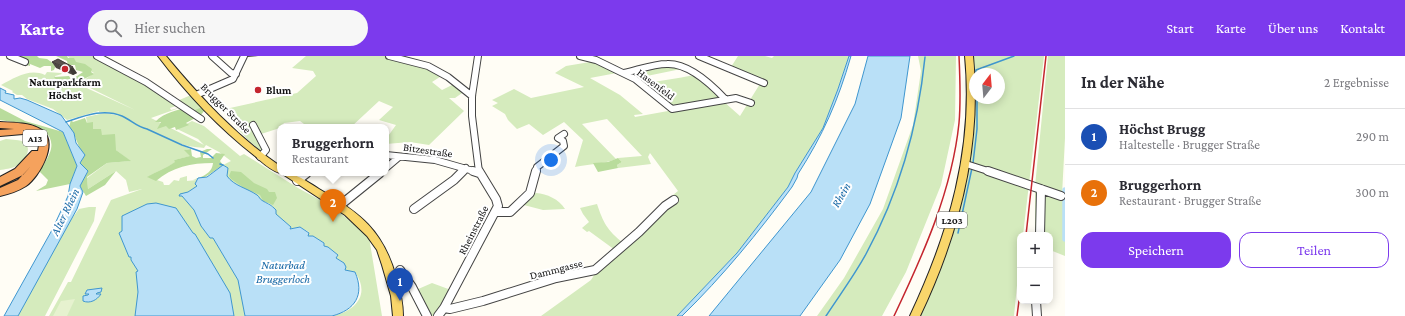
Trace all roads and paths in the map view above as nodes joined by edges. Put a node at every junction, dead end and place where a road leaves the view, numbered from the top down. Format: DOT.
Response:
graph roads {
  1 [pos="10,56"];
  2 [pos="97,56"];
  3 [pos="162,56"];
  4 [pos="212,56"];
  5 [pos="244,56"];
  6 [pos="389,56"];
  7 [pos="478,56"];
  8 [pos="580,56"];
  9 [pos="699,56"];
  10 [pos="969,56"];
  11 [pos="25,62"];
  12 [pos="624,73"];
  13 [pos="236,74"];
  14 [pos="764,82"];
  15 [pos="196,95"];
  16 [pos="472,96"];
  17 [pos="724,100"];
  18 [pos="751,103"];
  19 [pos="201,119"];
  20 [pos="0,125"];
  21 [pos="253,125"];
  22 [pos="0,134"];
  23 [pos="564,134"];
  24 [pos="389,155"];
  25 [pos="260,157"];
  26 [pos="399,157"];
  27 [pos="966,164"];
  28 [pos="389,165"];
  29 [pos="277,168"];
  30 [pos="466,168"];
  31 [pos="479,173"];
  32 [pos="290,176"];
  33 [pos="303,176"];
  34 [pos="376,176"];
  35 [pos="297,181"];
  36 [pos="0,182"];
  37 [pos="1041,189"];
  38 [pos="0,192"];
  39 [pos="1061,196"];
  40 [pos="674,200"];
  41 [pos="338,207"];
  42 [pos="414,209"];
  43 [pos="496,212"];
  44 [pos="1040,232"];
  45 [pos="400,270"];
  46 [pos="1036,304"];
  47 [pos="444,308"];
  48 [pos="398,316"];
  49 [pos="427,316"];
  50 [pos="438,316"];
  51 [pos="915,316"];
  52 [pos="1037,316"];
  1 -- 11 [label="street"];
  2 -- 19 [label="street"];
  3 -- 15 [label="main road, Brugger Straße"];
  4 -- 13 [label="street"];
  5 -- 13 [label="street"];
  6 -- 16 [label="street"];
  7 -- 16 [label="street, Rheinstraße"];
  8 -- 12 [label="street, Hasenfeld"];
  9 -- 14 [label="street"];
  10 -- 27 [label="main road, L203"];
  12 -- 17 [label="street, Hasenfeld"];
  12 -- 17 [label="street, Hasenfeld"];
  13 -- 15 [label="street"];
  15 -- 25 [label="main road, Brugger Straße"];
  16 -- 31 [label="street, Rheinstraße"];
  17 -- 18 [label="street, Hasenfeld"];
  20 -- 38 [label="highway"];
  21 -- 25 [label="street"];
  22 -- 36 [label="highway, A13"];
  23 -- 43 [label="street"];
  24 -- 26 [label="street, Bitzestraße"];
  25 -- 29 [label="main road, Brugger Straße"];
  26 -- 28 [label="street"];
  26 -- 30 [label="street, Bitzestraße"];
  27 -- 37 [label="street"];
  27 -- 51 [label="main road, L203"];
  30 -- 31 [label="street, Bitzestraße"];
  30 -- 42 [label="street, Bitzestraße"];
  31 -- 43 [label="street, Rheinstraße"];
  32 -- 35 [label="main road"];
  33 -- 35 [label="street"];
  34 -- 41 [label="street"];
  35 -- 41 [label="main road"];
  37 -- 39 [label="street"];
  37 -- 44 [label="street"];
  40 -- 47 [label="street, Dammgasse"];
  41 -- 48 [label="main road"];
  43 -- 47 [label="street, Rheinstraße"];
  45 -- 49 [label="street"];
  46 -- 52 [label="street"];
  47 -- 50 [label="street, Rheinstraße"];
}
